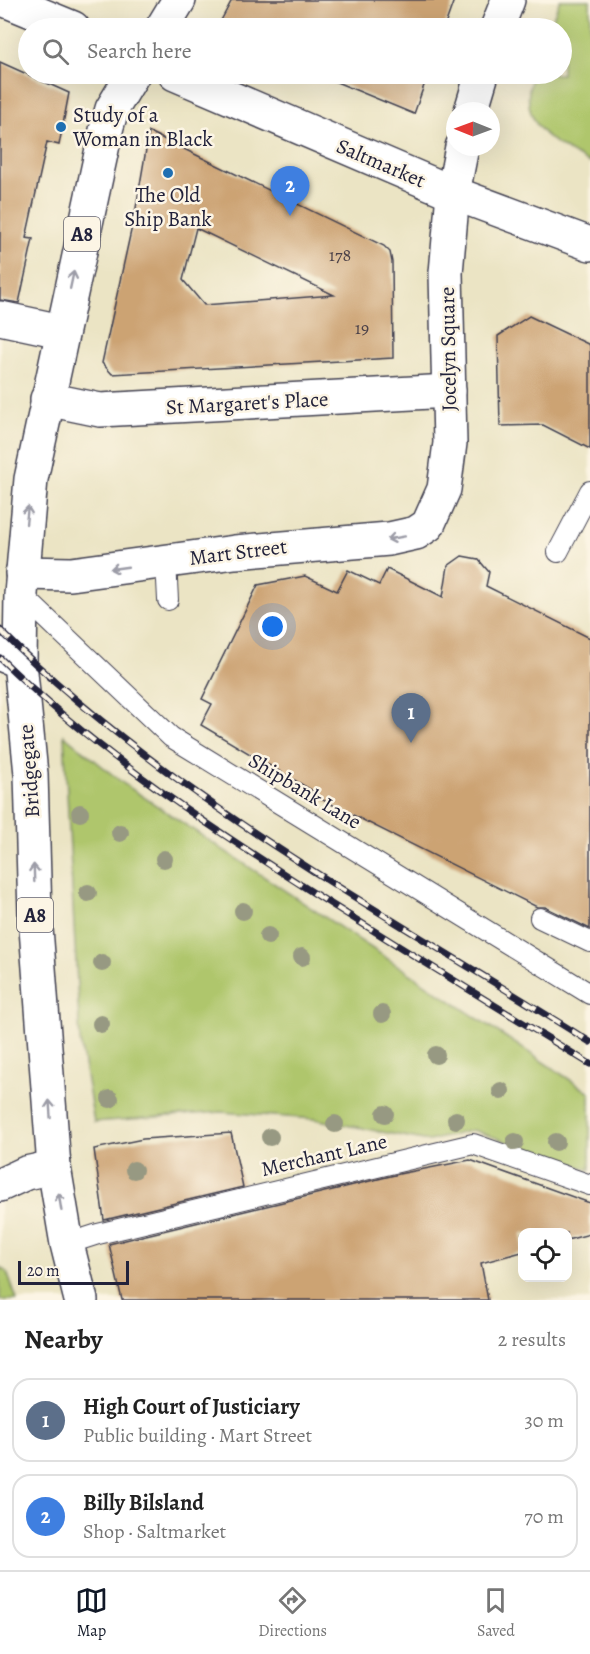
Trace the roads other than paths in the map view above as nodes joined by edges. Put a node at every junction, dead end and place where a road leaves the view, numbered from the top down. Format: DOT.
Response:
graph roads {
  1 [pos="5,0"];
  2 [pos="179,0"];
  3 [pos="508,0"];
  4 [pos="49,18"];
  5 [pos="168,18"];
  6 [pos="501,18"];
  7 [pos="127,84"];
  8 [pos="198,84"];
  9 [pos="479,84"];
  10 [pos="474,102"];
  11 [pos="460,156"];
  12 [pos="453,193"];
  13 [pos="590,244"];
  14 [pos="0,318"];
  15 [pos="61,331"];
  16 [pos="448,391"];
  17 [pos="47,399"];
  18 [pos="590,491"];
  19 [pos="439,504"];
  20 [pos="558,552"];
  21 [pos="166,561"];
  22 [pos="22,583"];
  23 [pos="168,600"];
  24 [pos="10,658"];
  25 [pos="540,918"];
  26 [pos="590,942"];
  27 [pos="590,994"];
  28 [pos="54,1167"];
  29 [pos="0,1185"];
  30 [pos="590,1185"];
  31 [pos="67,1244"];
  32 [pos="81,1300"];
  1 -- 4 [label="main road"];
  2 -- 5 [label="main road"];
  3 -- 6 [label="main road"];
  15 -- 7 [label="main road, Bridgegate / A8, one-way"];
  8 -- 12 [label="main road, Saltmarket"];
  9 -- 10 [label="main road"];
  11 -- 12 [label="main road, Jocelyn Square"];
  12 -- 13 [label="main road, Saltmarket"];
  12 -- 16 [label="main road, Jocelyn Square"];
  14 -- 15 [label="main road"];
  15 -- 17 [label="main road, Bridgegate / A8"];
  16 -- 17 [label="main road, St Margaret's Place"];
  16 -- 19 [label="main road, Jocelyn Square"];
  22 -- 17 [label="main road, Bridgegate / A8, one-way"];
  18 -- 20 [label="lane"];
  19 -- 21 [label="main road, Mart Street, one-way"];
  21 -- 22 [label="main road, Mart Street, one-way"];
  21 -- 23 [label="lane"];
  22 -- 24 [label="main road, Bridgegate / A8"];
  22 -- 27 [label="lane, Shipbank Lane"];
  28 -- 24 [label="main road, Bridgegate / A8, one-way"];
  25 -- 26 [label="lane"];
  28 -- 29 [label="main road"];
  31 -- 28 [label="main road, Bridgegate, one-way"];
  30 -- 31 [label="lane, Merchant Lane"];
  31 -- 32 [label="main road, Bridgegate"];
}
